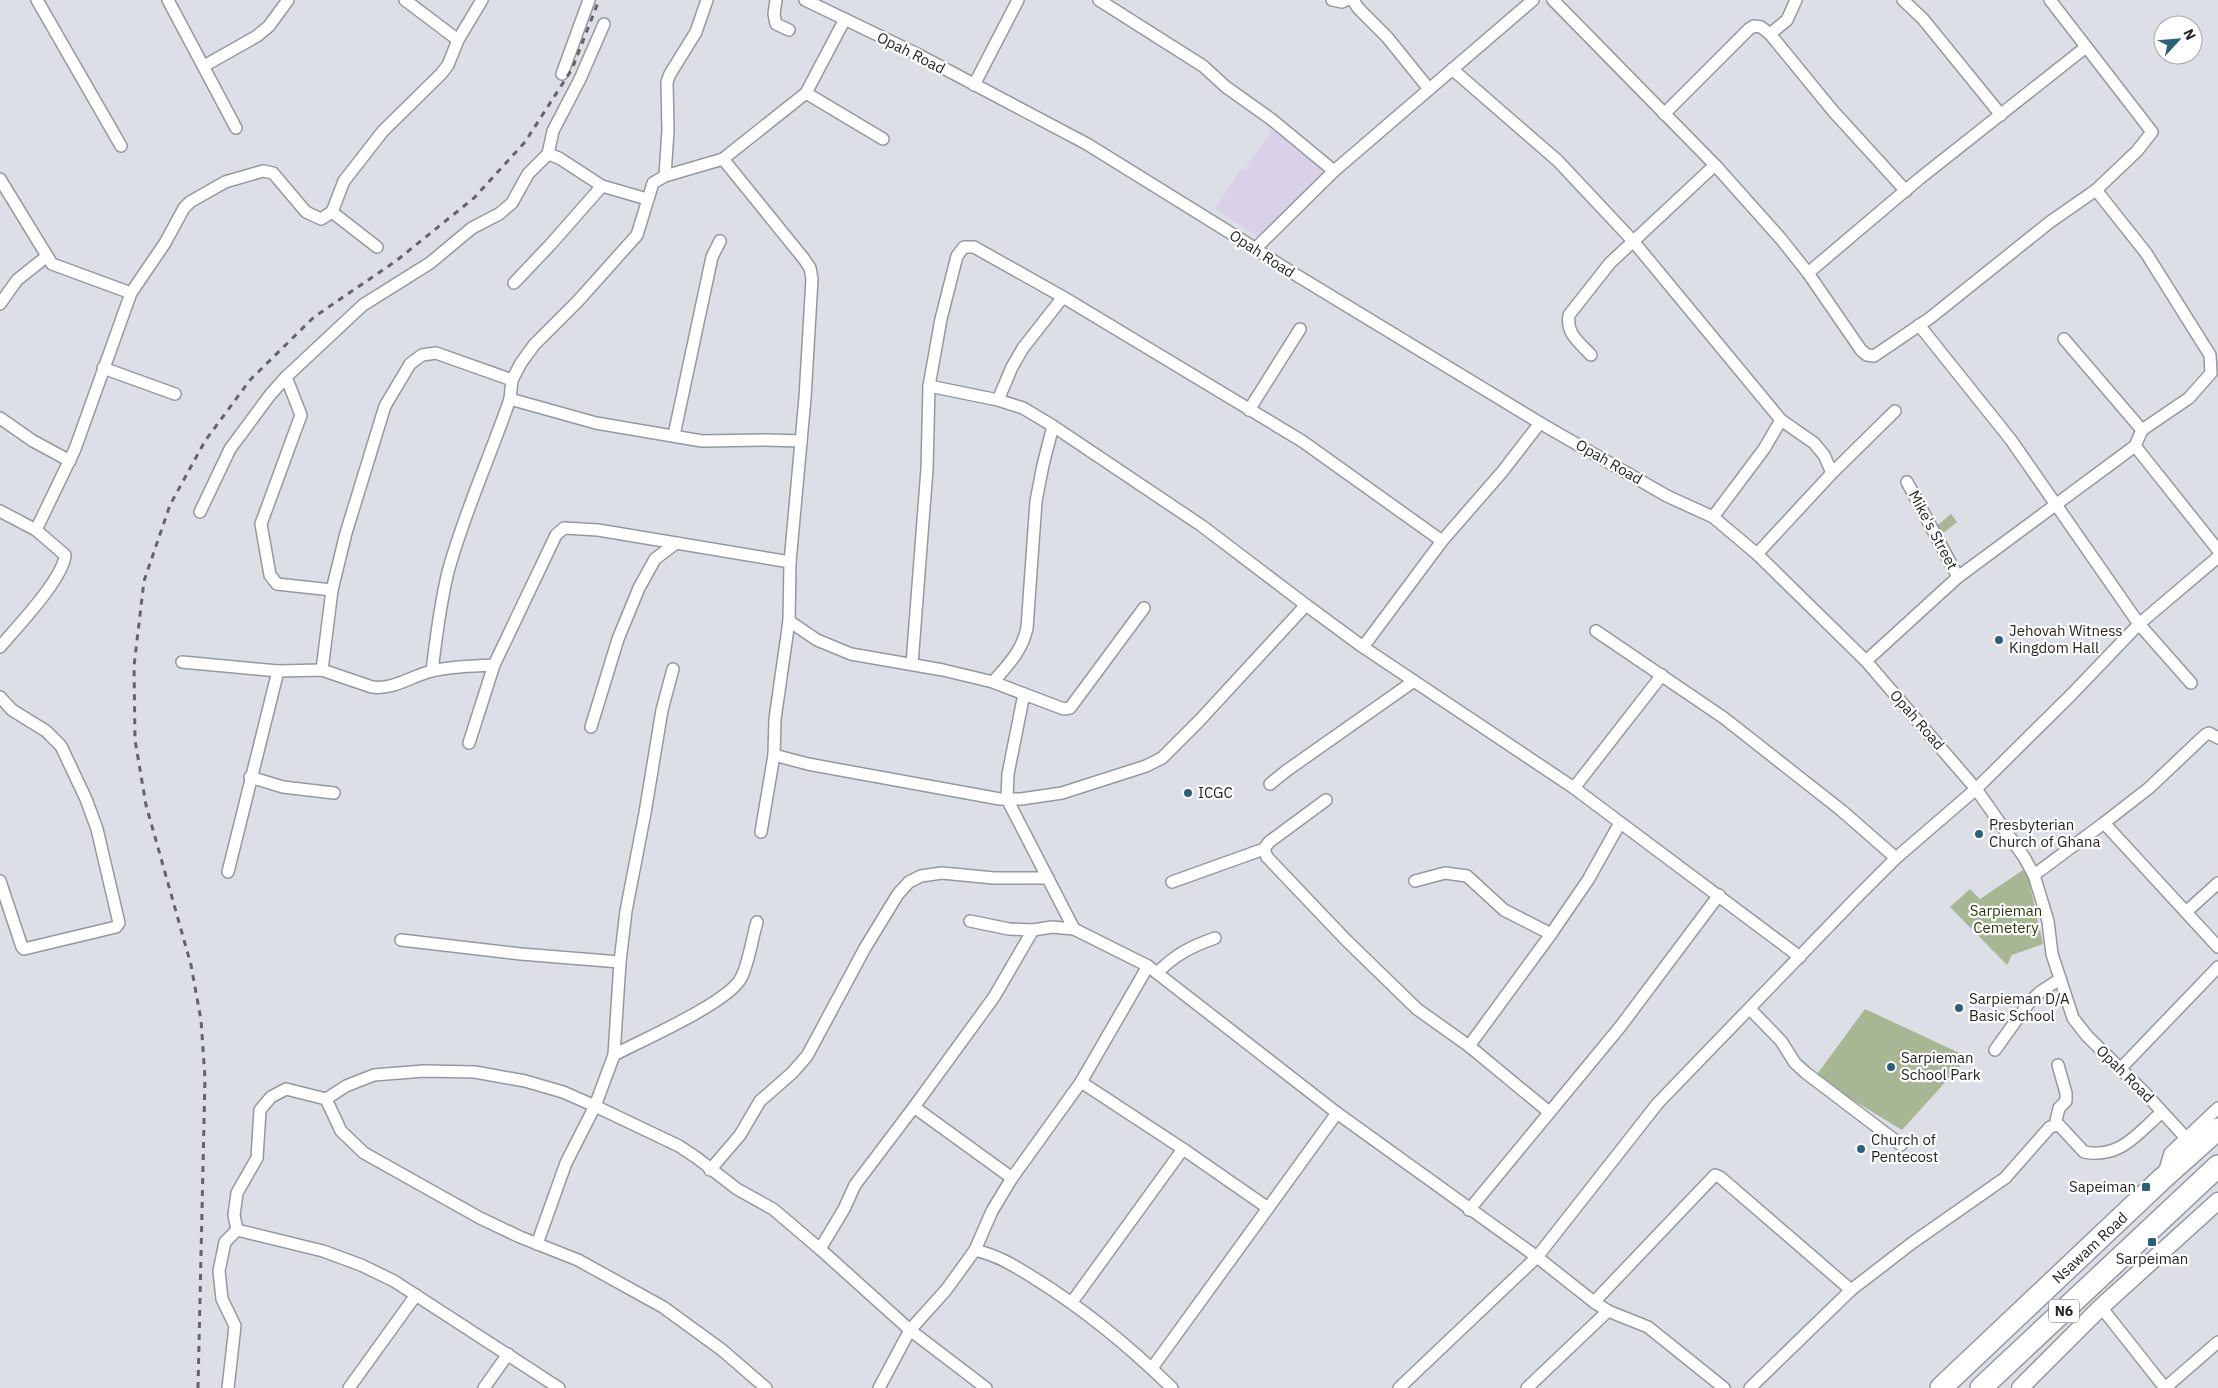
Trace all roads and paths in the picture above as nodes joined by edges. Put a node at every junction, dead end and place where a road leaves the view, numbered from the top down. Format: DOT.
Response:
graph roads {
  1 [pos="37,0"];
  2 [pos="168,0"];
  3 [pos="288,0"];
  4 [pos="405,0"];
  5 [pos="482,0"];
  6 [pos="589,0"];
  7 [pos="706,0"];
  8 [pos="776,0"];
  9 [pos="805,0"];
  10 [pos="1018,0"];
  11 [pos="1099,0"];
  12 [pos="1332,0"];
  13 [pos="1346,0"];
  14 [pos="1353,0"];
  15 [pos="1533,0"];
  16 [pos="1554,0"];
  17 [pos="1796,0"];
  18 [pos="1903,0"];
  19 [pos="2050,0"];
  20 [pos="845,19"];
  21 [pos="604,24"];
  22 [pos="788,30"];
  23 [pos="1770,34"];
  24 [pos="458,40"];
  25 [pos="2086,47"];
  26 [pos="204,66"];
  27 [pos="1452,69"];
  28 [pos="562,74"];
  29 [pos="974,85"];
  30 [pos="1429,89"];
  31 [pos="806,93"];
  32 [pos="1664,114"];
  33 [pos="2001,115"];
  34 [pos="236,128"];
  35 [pos="883,139"];
  36 [pos="121,146"];
  37 [pos="548,154"];
  38 [pos="723,159"];
  39 [pos="1715,165"];
  40 [pos="1334,171"];
  41 [pos="665,176"];
  42 [pos="0,179"];
  43 [pos="602,186"];
  44 [pos="2096,190"];
  45 [pos="1906,191"];
  46 [pos="647,199"];
  47 [pos="332,212"];
  48 [pos="720,241"];
  49 [pos="1633,242"];
  50 [pos="377,247"];
  51 [pos="1255,249"];
  52 [pos="46,257"];
  53 [pos="1808,273"];
  54 [pos="514,283"];
  55 [pos="131,293"];
  56 [pos="1063,297"];
  57 [pos="0,304"];
  58 [pos="1919,325"];
  59 [pos="1300,329"];
  60 [pos="2064,339"];
  61 [pos="1591,355"];
  62 [pos="103,368"];
  63 [pos="286,377"];
  64 [pos="512,380"];
  65 [pos="929,386"];
  66 [pos="175,394"];
  67 [pos="510,399"];
  68 [pos="998,400"];
  69 [pos="1249,410"];
  70 [pos="1895,411"];
  71 [pos="0,418"];
  72 [pos="1781,420"];
  73 [pos="1540,423"];
  74 [pos="1053,426"];
  75 [pos="2142,430"];
  76 [pos="674,435"];
  77 [pos="801,442"];
  78 [pos="2135,446"];
  79 [pos="70,461"];
  80 [pos="1832,473"];
  81 [pos="1907,482"];
  82 [pos="2056,506"];
  83 [pos="0,511"];
  84 [pos="200,512"];
  85 [pos="1713,517"];
  86 [pos="36,530"];
  87 [pos="1442,541"];
  88 [pos="675,544"];
  89 [pos="2218,550"];
  90 [pos="1757,554"];
  91 [pos="2218,557"];
  92 [pos="790,562"];
  93 [pos="1958,577"];
  94 [pos="332,590"];
  95 [pos="1306,605"];
  96 [pos="1144,608"];
  97 [pos="789,621"];
  98 [pos="2139,624"];
  99 [pos="1596,630"];
  100 [pos="0,647"];
  101 [pos="1362,647"];
  102 [pos="1866,661"];
  103 [pos="182,662"];
  104 [pos="494,664"];
  105 [pos="912,664"];
  106 [pos="673,669"];
  107 [pos="322,670"];
  108 [pos="432,670"];
  109 [pos="278,671"];
  110 [pos="1662,675"];
  111 [pos="1414,681"];
  112 [pos="993,682"];
  113 [pos="2191,682"];
  114 [pos="1024,694"];
  115 [pos="0,696"];
  116 [pos="592,727"];
  117 [pos="2218,738"];
  118 [pos="469,743"];
  119 [pos="774,755"];
  120 [pos="250,777"];
  121 [pos="1270,784"];
  122 [pos="1574,788"];
  123 [pos="1976,789"];
  124 [pos="334,793"];
  125 [pos="1007,799"];
  126 [pos="1326,800"];
  127 [pos="1620,823"];
  128 [pos="2104,823"];
  129 [pos="761,832"];
  130 [pos="1264,849"];
  131 [pos="1896,858"];
  132 [pos="228,872"];
  133 [pos="2034,876"];
  134 [pos="1048,878"];
  135 [pos="0,881"];
  136 [pos="1415,881"];
  137 [pos="1172,882"];
  138 [pos="2218,883"];
  139 [pos="1719,895"];
  140 [pos="2186,912"];
  141 [pos="970,920"];
  142 [pos="757,922"];
  143 [pos="1074,929"];
  144 [pos="1033,930"];
  145 [pos="1551,934"];
  146 [pos="1215,938"];
  147 [pos="401,940"];
  148 [pos="2218,947"];
  149 [pos="1800,957"];
  150 [pos="620,962"];
  151 [pos="2218,967"];
  152 [pos="1152,969"];
  153 [pos="2060,980"];
  154 [pos="1750,1008"];
  155 [pos="1469,1046"];
  156 [pos="1995,1050"];
  157 [pos="614,1055"];
  158 [pos="2058,1065"];
  159 [pos="2121,1068"];
  160 [pos="1081,1082"];
  161 [pos="326,1098"];
  162 [pos="595,1106"];
  163 [pos="914,1107"];
  164 [pos="2218,1108"];
  165 [pos="1549,1112"];
  166 [pos="2162,1112"];
  167 [pos="1337,1113"];
  168 [pos="2055,1125"];
  169 [pos="2218,1130"];
  170 [pos="2191,1144"];
  171 [pos="1901,1145"];
  172 [pos="1183,1149"];
  173 [pos="2218,1166"];
  174 [pos="710,1170"];
  175 [pos="1012,1178"];
  176 [pos="2218,1202"];
  177 [pos="1268,1208"];
  178 [pos="1470,1210"];
  179 [pos="237,1230"];
  180 [pos="537,1244"];
  181 [pos="820,1249"];
  182 [pos="975,1250"];
  183 [pos="1537,1257"];
  184 [pos="1851,1290"];
  185 [pos="416,1295"];
  186 [pos="1072,1302"];
  187 [pos="1594,1302"];
  188 [pos="2101,1306"];
  189 [pos="1608,1311"];
  190 [pos="910,1330"];
  191 [pos="2218,1342"];
  192 [pos="508,1354"];
  193 [pos="1152,1368"];
  194 [pos="228,1388"];
  195 [pos="350,1388"];
  196 [pos="484,1388"];
  197 [pos="559,1388"];
  198 [pos="766,1388"];
  199 [pos="879,1388"];
  200 [pos="986,1388"];
  201 [pos="1172,1388"];
  202 [pos="1399,1388"];
  203 [pos="1528,1388"];
  204 [pos="1724,1388"];
  205 [pos="1750,1388"];
  206 [pos="1941,1388"];
  207 [pos="1982,1388"];
  208 [pos="2020,1388"];
  209 [pos="2165,1388"];
  1 -- 36 [label="street"];
  2 -- 26 [label="street"];
  3 -- 26 [label="street"];
  4 -- 24 [label="street"];
  5 -- 24 [label="street"];
  6 -- 28 [label="street"];
  7 -- 41 [label="street"];
  8 -- 22 [label="street"];
  9 -- 20 [label="street, Opah Road"];
  10 -- 29 [label="street"];
  11 -- 40 [label="street"];
  12 -- 13 [label="street"];
  14 -- 30 [label="street"];
  15 -- 27 [label="street"];
  16 -- 32 [label="street"];
  17 -- 23 [label="street"];
  18 -- 33 [label="street"];
  19 -- 25 [label="street"];
  20 -- 29 [label="street, Opah Road"];
  20 -- 31 [label="street"];
  21 -- 37 [label="street"];
  23 -- 32 [label="street"];
  23 -- 45 [label="street"];
  24 -- 47 [label="street"];
  25 -- 33 [label="street"];
  25 -- 44 [label="street"];
  26 -- 34 [label="street"];
  27 -- 30 [label="street"];
  27 -- 49 [label="street"];
  29 -- 51 [label="street, Opah Road"];
  30 -- 40 [label="street"];
  31 -- 35 [label="street"];
  31 -- 38 [label="street"];
  32 -- 39 [label="street"];
  33 -- 45 [label="street"];
  37 -- 43 [label="street"];
  37 -- 63 [label="street"];
  38 -- 41 [label="street"];
  38 -- 77 [label="street"];
  39 -- 49 [label="street"];
  39 -- 53 [label="street"];
  40 -- 51 [label="street"];
  41 -- 46 [label="street"];
  42 -- 52 [label="street"];
  43 -- 46 [label="street"];
  43 -- 54 [label="street"];
  44 -- 58 [label="street"];
  44 -- 75 [label="street"];
  45 -- 53 [label="street"];
  46 -- 64 [label="street"];
  47 -- 50 [label="street"];
  47 -- 55 [label="street"];
  48 -- 76 [label="street"];
  49 -- 61 [label="street"];
  49 -- 72 [label="street"];
  51 -- 73 [label="street, Opah Road"];
  52 -- 55 [label="street"];
  52 -- 57 [label="street"];
  53 -- 58 [label="street"];
  55 -- 62 [label="street"];
  56 -- 65 [label="street"];
  56 -- 68 [label="street"];
  56 -- 69 [label="street"];
  58 -- 82 [label="street"];
  59 -- 69 [label="street"];
  60 -- 75 [label="street"];
  62 -- 66 [label="street"];
  62 -- 79 [label="street"];
  63 -- 84 [label="street"];
  63 -- 94 [label="street"];
  64 -- 67 [label="street"];
  64 -- 94 [label="street"];
  65 -- 68 [label="street"];
  65 -- 105 [label="street"];
  67 -- 76 [label="street"];
  67 -- 108 [label="street"];
  68 -- 74 [label="street"];
  69 -- 87 [label="street"];
  70 -- 80 [label="street"];
  71 -- 79 [label="street"];
  72 -- 80 [label="street"];
  72 -- 85 [label="street"];
  73 -- 85 [label="street, Opah Road"];
  73 -- 87 [label="street"];
  74 -- 95 [label="street"];
  74 -- 112 [label="street"];
  75 -- 78 [label="street"];
  76 -- 77 [label="street"];
  77 -- 92 [label="street"];
  78 -- 82 [label="street"];
  78 -- 89 [label="street"];
  79 -- 86 [label="street"];
  80 -- 90 [label="street"];
  81 -- 93 [label="street, Mike's Street"];
  82 -- 93 [label="street"];
  82 -- 98 [label="street"];
  83 -- 86 [label="street"];
  85 -- 90 [label="street, Opah Road"];
  86 -- 100 [label="street"];
  87 -- 101 [label="street"];
  88 -- 92 [label="street"];
  88 -- 104 [label="street"];
  88 -- 116 [label="street"];
  90 -- 102 [label="street, Opah Road"];
  91 -- 98 [label="street"];
  92 -- 97 [label="street"];
  93 -- 102 [label="street"];
  94 -- 107 [label="street"];
  95 -- 101 [label="street"];
  95 -- 125 [label="street"];
  96 -- 114 [label="street"];
  97 -- 105 [label="street"];
  97 -- 119 [label="street"];
  98 -- 113 [label="street"];
  98 -- 123 [label="street"];
  99 -- 110 [label="street"];
  101 -- 111 [label="street"];
  102 -- 123 [label="street, Opah Road"];
  103 -- 109 [label="street"];
  104 -- 108 [label="street"];
  104 -- 118 [label="street"];
  105 -- 112 [label="street"];
  106 -- 150 [label="street"];
  107 -- 108 [label="street"];
  107 -- 109 [label="street"];
  109 -- 120 [label="street"];
  110 -- 122 [label="street"];
  110 -- 131 [label="street"];
  111 -- 121 [label="street"];
  111 -- 122 [label="street"];
  112 -- 114 [label="street"];
  114 -- 125 [label="street"];
  115 -- 135 [label="street"];
  117 -- 128 [label="street"];
  119 -- 125 [label="street"];
  119 -- 129 [label="street"];
  120 -- 124 [label="street"];
  120 -- 132 [label="street"];
  122 -- 127 [label="street"];
  123 -- 131 [label="street"];
  123 -- 133 [label="street, Opah Road"];
  125 -- 134 [label="street"];
  126 -- 130 [label="street"];
  127 -- 139 [label="street"];
  127 -- 145 [label="street"];
  128 -- 133 [label="street"];
  128 -- 140 [label="street"];
  130 -- 137 [label="street"];
  130 -- 155 [label="street"];
  131 -- 149 [label="street"];
  133 -- 153 [label="street, Opah Road"];
  134 -- 143 [label="street"];
  134 -- 174 [label="street"];
  136 -- 145 [label="street"];
  138 -- 140 [label="street"];
  139 -- 149 [label="street"];
  139 -- 165 [label="street"];
  140 -- 148 [label="street"];
  141 -- 144 [label="street"];
  142 -- 157 [label="street"];
  143 -- 144 [label="street"];
  143 -- 152 [label="street"];
  144 -- 163 [label="street"];
  145 -- 155 [label="street"];
  146 -- 152 [label="street"];
  147 -- 150 [label="street"];
  149 -- 154 [label="street"];
  150 -- 157 [label="street"];
  151 -- 159 [label="street"];
  152 -- 160 [label="street"];
  152 -- 167 [label="street"];
  153 -- 156 [label="street"];
  153 -- 159 [label="street, Opah Road"];
  154 -- 171 [label="street"];
  154 -- 183 [label="street"];
  155 -- 165 [label="street"];
  157 -- 162 [label="street"];
  158 -- 168 [label="street"];
  159 -- 166 [label="street, Opah Road"];
  160 -- 172 [label="street"];
  160 -- 175 [label="street"];
  161 -- 162 [label="street"];
  161 -- 179 [label="street"];
  161 -- 180 [label="street"];
  162 -- 174 [label="street"];
  162 -- 180 [label="street"];
  163 -- 175 [label="street"];
  163 -- 181 [label="street"];
  164 -- 170 [label="street"];
  165 -- 178 [label="street"];
  166 -- 168 [label="street"];
  166 -- 170 [label="street, Opah Road"];
  167 -- 177 [label="street"];
  167 -- 178 [label="street"];
  168 -- 184 [label="street"];
  169 -- 170 [label="highway, Nsawam Road / N6"];
  170 -- 206 [label="highway, Nsawam Road / N6"];
  172 -- 177 [label="street"];
  172 -- 186 [label="street"];
  173 -- 207 [label="highway, Nsawam Road / N6"];
  174 -- 181 [label="street"];
  175 -- 182 [label="street"];
  176 -- 188 [label="main road"];
  177 -- 193 [label="street"];
  178 -- 183 [label="street"];
  179 -- 185 [label="street"];
  179 -- 194 [label="street"];
  180 -- 198 [label="street"];
  181 -- 190 [label="street"];
  182 -- 186 [label="street"];
  182 -- 190 [label="street"];
  183 -- 187 [label="street"];
  183 -- 202 [label="street"];
  184 -- 187 [label="street"];
  184 -- 205 [label="street"];
  185 -- 192 [label="street"];
  185 -- 195 [label="street"];
  186 -- 193 [label="street"];
  187 -- 189 [label="street"];
  188 -- 208 [label="main road"];
  188 -- 209 [label="street"];
  189 -- 203 [label="street"];
  189 -- 204 [label="street"];
  190 -- 199 [label="street"];
  190 -- 200 [label="street"];
  191 -- 209 [label="street"];
  192 -- 196 [label="street"];
  192 -- 197 [label="street"];
  193 -- 201 [label="street"];
}
